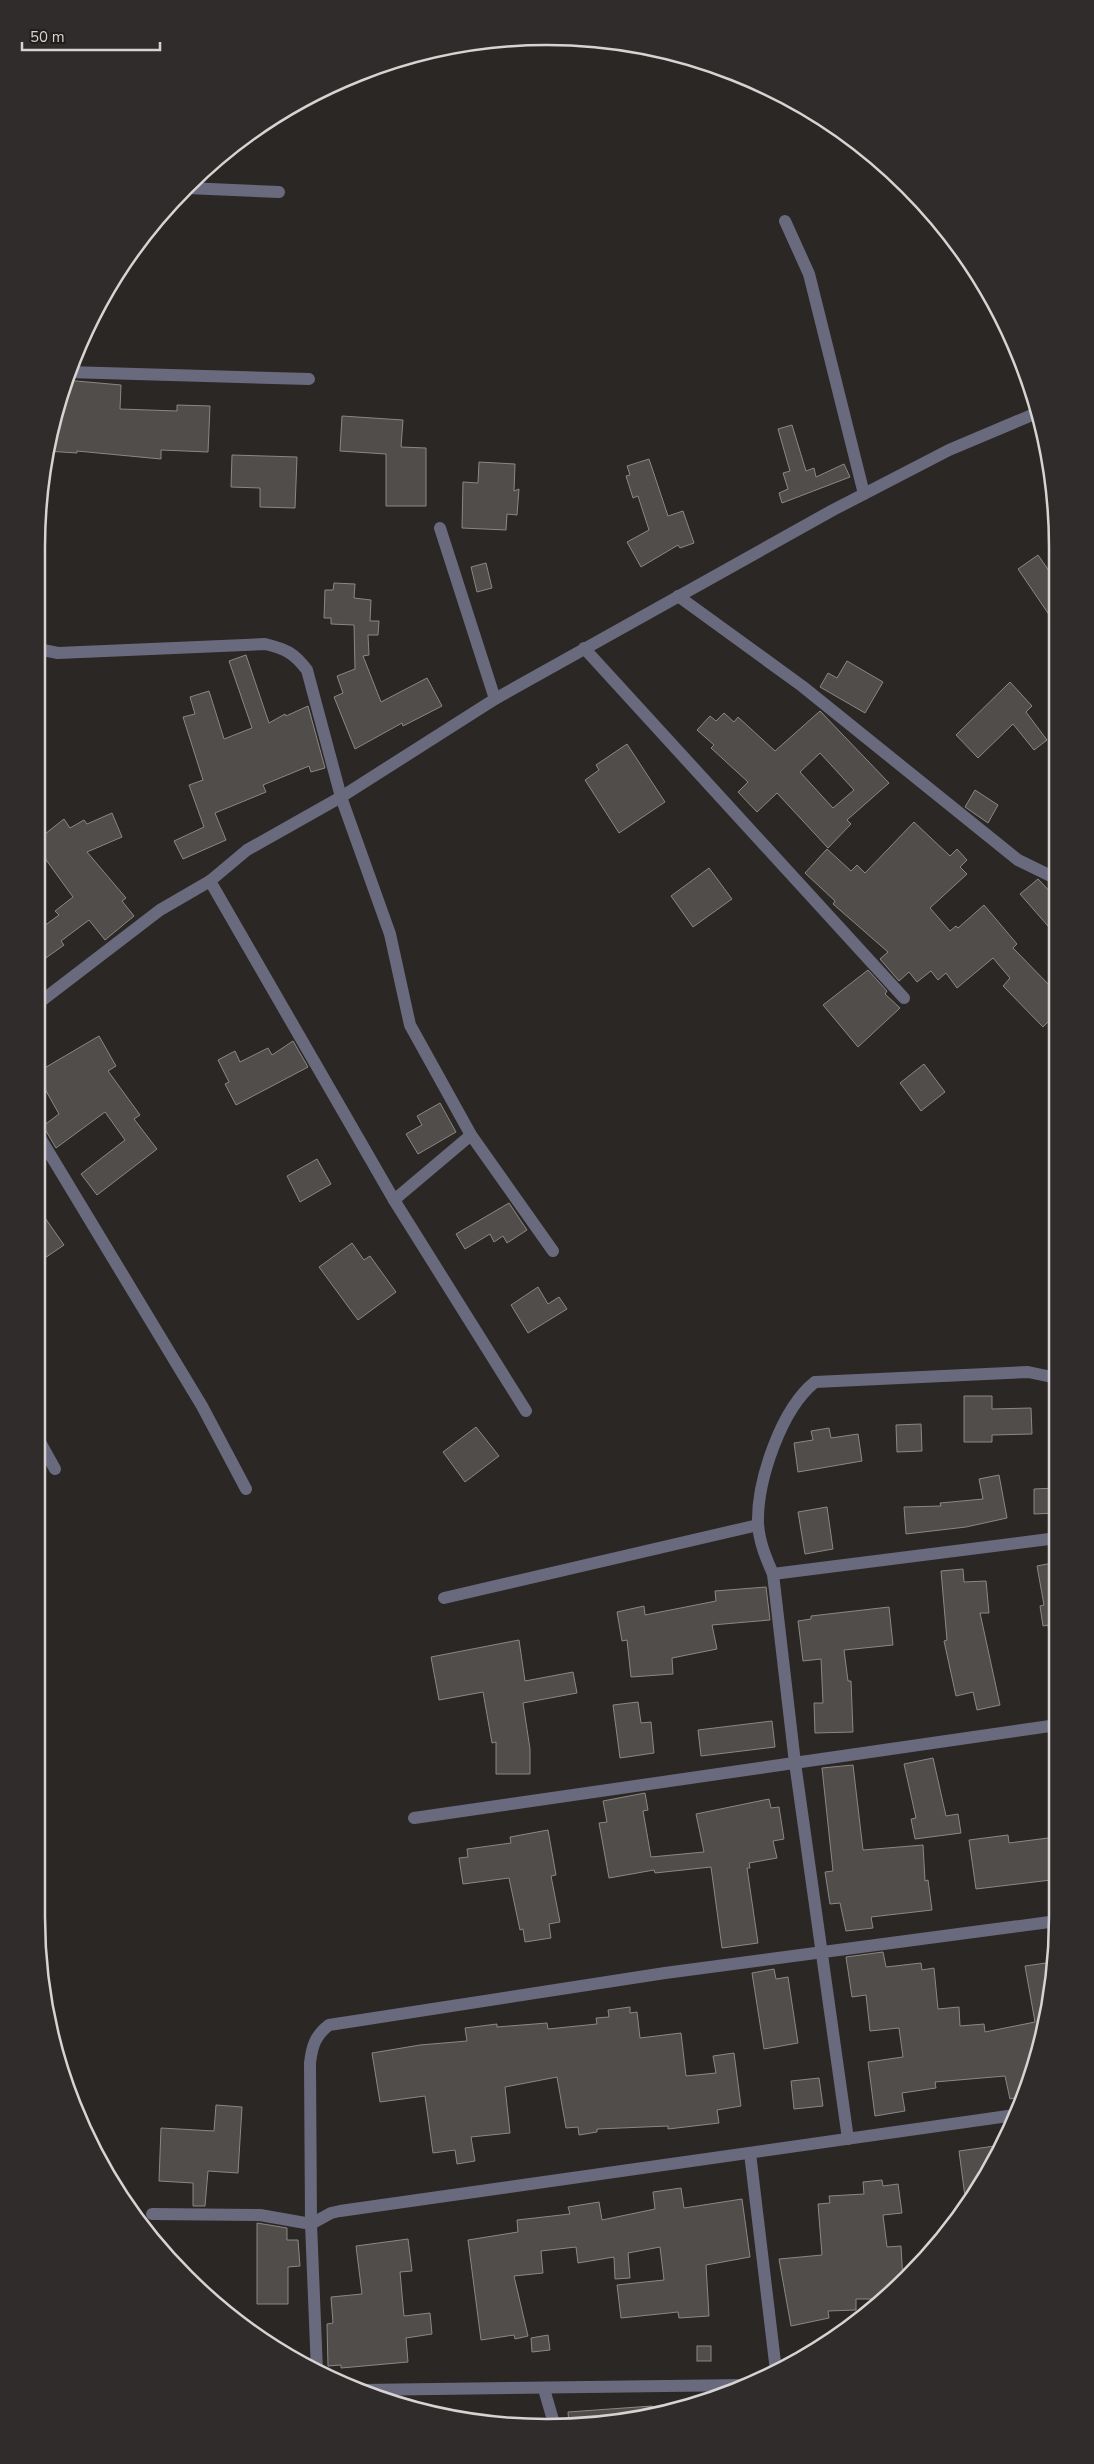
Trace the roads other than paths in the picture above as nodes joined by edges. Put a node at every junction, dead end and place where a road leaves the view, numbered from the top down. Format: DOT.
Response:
graph roads {
  1 [pos="196,188"];
  2 [pos="279,192"];
  3 [pos="786,221"];
  4 [pos="77,372"];
  5 [pos="309,379"];
  6 [pos="1031,415"];
  7 [pos="864,494"];
  8 [pos="440,528"];
  9 [pos="678,596"];
  10 [pos="584,648"];
  11 [pos="45,650"];
  12 [pos="494,699"];
  13 [pos="341,797"];
  14 [pos="1049,876"];
  15 [pos="210,881"];
  16 [pos="45,998"];
  17 [pos="904,998"];
  18 [pos="471,1135"];
  19 [pos="45,1146"];
  20 [pos="394,1200"];
  21 [pos="553,1251"];
  22 [pos="1049,1376"];
  23 [pos="526,1411"];
  24 [pos="45,1451"];
  25 [pos="55,1469"];
  26 [pos="246,1490"];
  27 [pos="758,1524"];
  28 [pos="1049,1539"];
  29 [pos="773,1574"];
  30 [pos="444,1598"];
  31 [pos="1049,1726"];
  32 [pos="795,1763"];
  33 [pos="414,1818"];
  34 [pos="1049,1922"];
  35 [pos="822,1953"];
  36 [pos="1008,2116"];
  37 [pos="848,2139"];
  38 [pos="750,2152"];
  39 [pos="152,2214"];
  40 [pos="311,2224"];
  41 [pos="317,2363"];
  42 [pos="775,2364"];
  43 [pos="724,2386"];
  44 [pos="380,2390"];
  45 [pos="544,2390"];
  46 [pos="553,2419"];
  1 -- 2 [label="street"];
  3 -- 7 [label="street"];
  4 -- 5 [label="street"];
  6 -- 7 [label="street"];
  7 -- 9 [label="street"];
  8 -- 12 [label="street"];
  9 -- 10 [label="street"];
  9 -- 14 [label="street"];
  10 -- 12 [label="street"];
  10 -- 17 [label="street"];
  11 -- 13 [label="street"];
  12 -- 13 [label="street"];
  13 -- 15 [label="street"];
  13 -- 18 [label="street"];
  15 -- 16 [label="street"];
  15 -- 20 [label="street"];
  18 -- 20 [label="street"];
  18 -- 21 [label="street"];
  19 -- 26 [label="street"];
  20 -- 23 [label="street"];
  22 -- 27 [label="street"];
  24 -- 25 [label="street"];
  27 -- 29 [label="street"];
  27 -- 30 [label="street"];
  28 -- 29 [label="street"];
  29 -- 32 [label="street"];
  31 -- 32 [label="street"];
  32 -- 33 [label="street"];
  32 -- 35 [label="street"];
  34 -- 35 [label="street"];
  35 -- 37 [label="street"];
  35 -- 40 [label="street"];
  36 -- 37 [label="street"];
  37 -- 38 [label="street"];
  38 -- 40 [label="street"];
  38 -- 42 [label="street"];
  39 -- 40 [label="street"];
  40 -- 41 [label="street"];
  43 -- 45 [label="street"];
  44 -- 45 [label="street"];
  45 -- 46 [label="street"];
}
